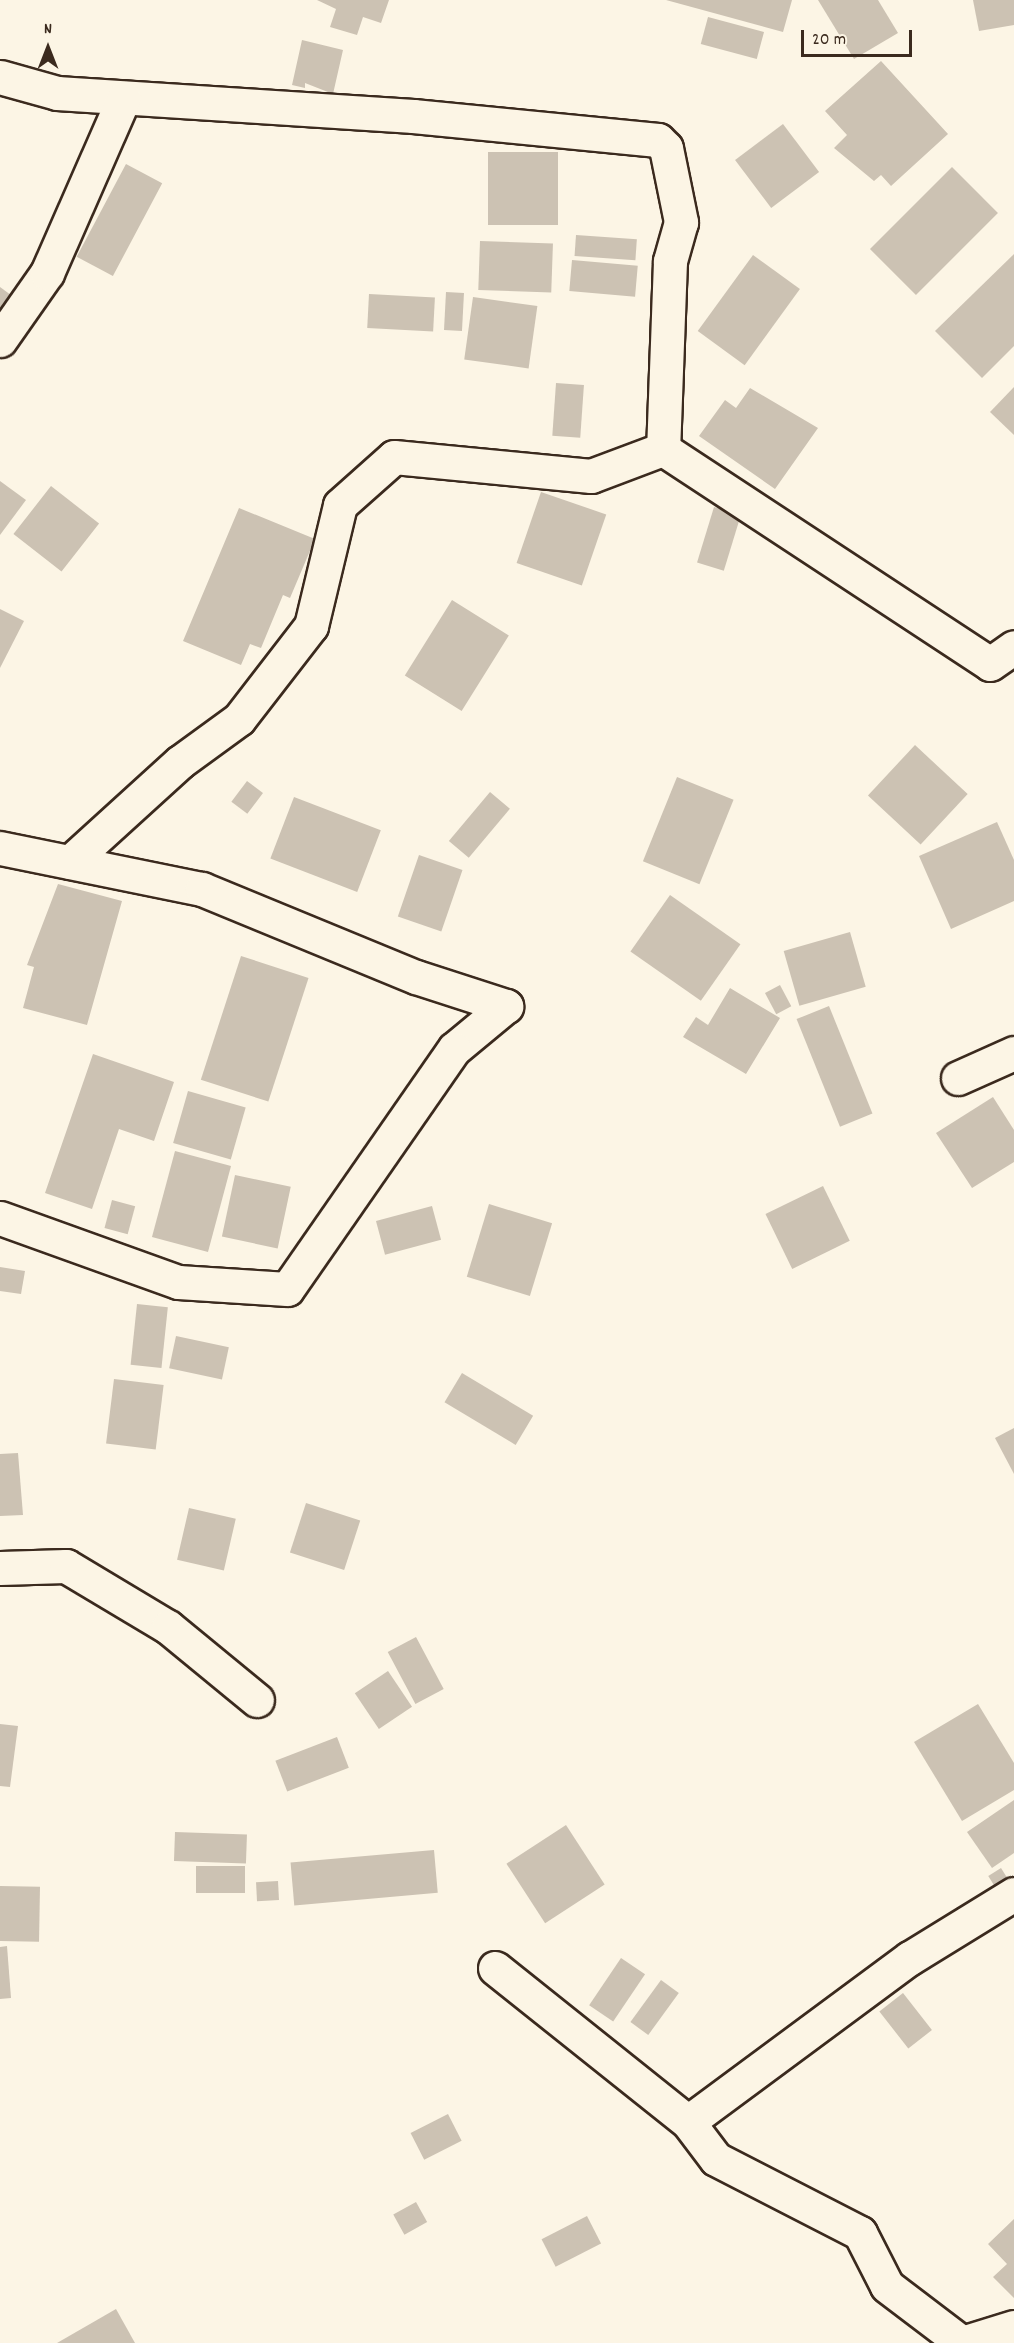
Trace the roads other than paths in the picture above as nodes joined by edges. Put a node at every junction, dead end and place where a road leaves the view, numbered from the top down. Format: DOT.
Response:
graph roads {
  1 [pos="0,77"];
  2 [pos="124,98"];
  3 [pos="0,340"];
  4 [pos="663,449"];
  5 [pos="1014,647"];
  6 [pos="0,848"];
  7 [pos="70,862"];
  8 [pos="1014,1053"];
  9 [pos="958,1078"];
  10 [pos="0,1218"];
  11 [pos="0,1568"];
  12 [pos="257,1700"];
  13 [pos="1014,1894"];
  14 [pos="495,1968"];
  15 [pos="688,2122"];
  16 [pos="1014,2327"];
  1 -- 2 [label="street"];
  2 -- 3 [label="street"];
  2 -- 4 [label="street"];
  4 -- 5 [label="street"];
  4 -- 7 [label="street"];
  6 -- 7 [label="street"];
  7 -- 10 [label="street"];
  8 -- 9 [label="street"];
  11 -- 12 [label="street"];
  13 -- 15 [label="street"];
  14 -- 15 [label="street"];
  15 -- 16 [label="street"];
}
